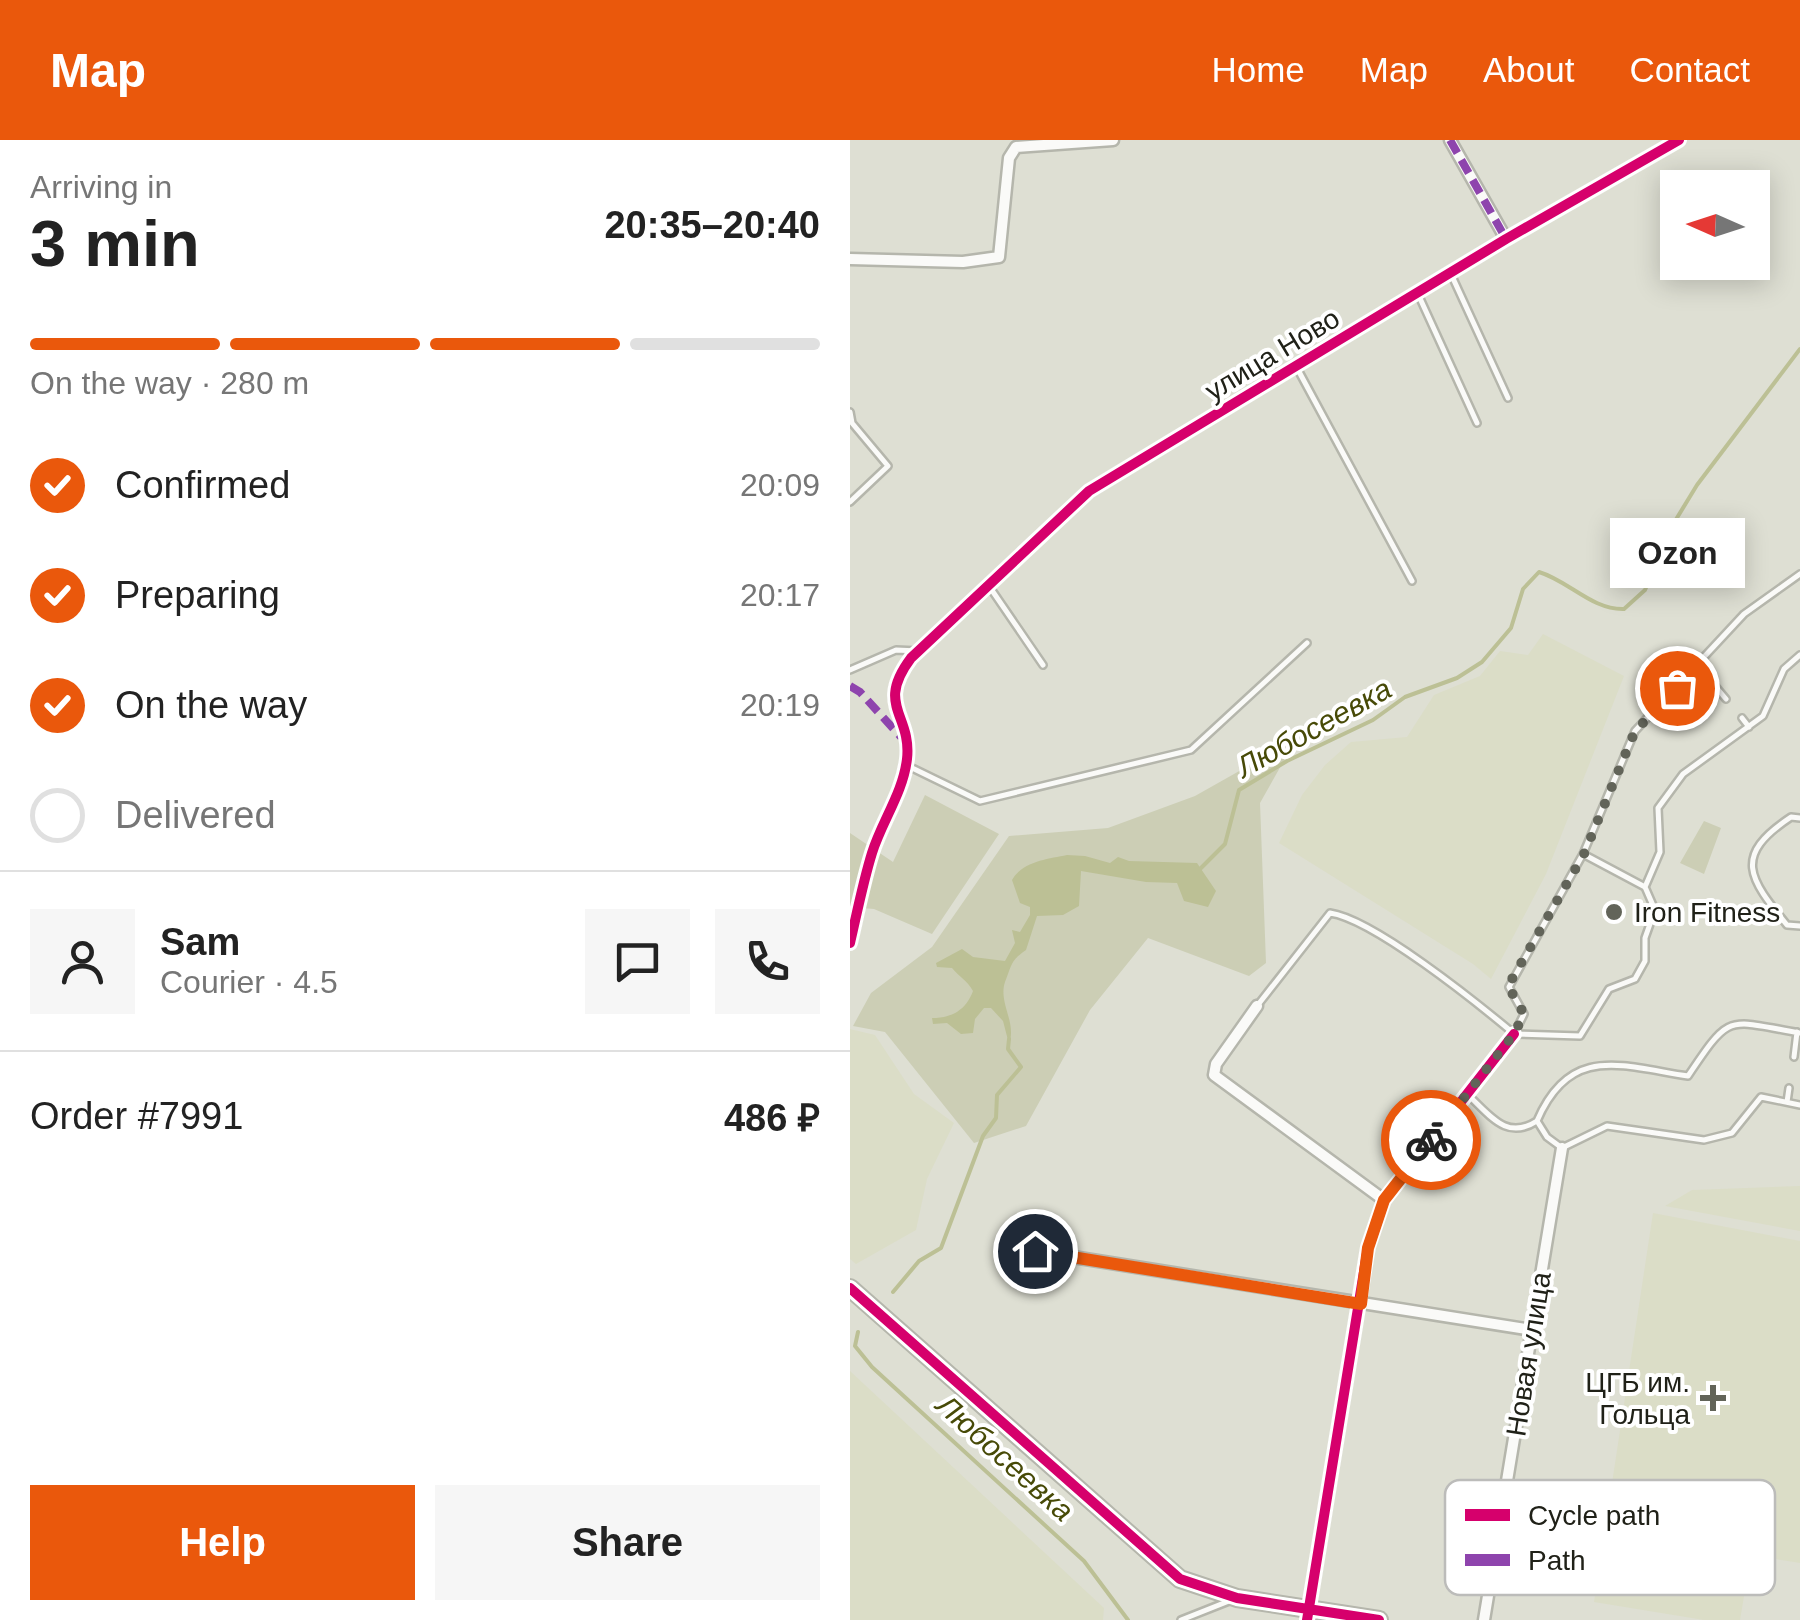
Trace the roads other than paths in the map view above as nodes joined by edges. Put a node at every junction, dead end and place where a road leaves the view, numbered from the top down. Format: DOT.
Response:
graph roads {
  1 [pos="1113,140"];
  2 [pos="1450,140"];
  3 [pos="1678,140"];
  4 [pos="1506,238"];
  5 [pos="850,259"];
  6 [pos="1450,272"];
  7 [pos="1418,292"];
  8 [pos="1296,366"];
  9 [pos="1508,398"];
  10 [pos="850,412"];
  11 [pos="1476,424"];
  12 [pos="850,502"];
  13 [pos="1800,574"];
  14 [pos="1412,581"];
  15 [pos="990,586"];
  16 [pos="1307,643"];
  17 [pos="922,651"];
  18 [pos="1800,654"];
  19 [pos="1043,665"];
  20 [pos="1698,667"];
  21 [pos="850,670"];
  22 [pos="1726,699"];
  23 [pos="1742,718"];
  24 [pos="1749,727"];
  25 [pos="906,765"];
  26 [pos="1800,818"];
  27 [pos="1584,854"];
  28 [pos="1645,887"];
  29 [pos="1800,926"];
  30 [pos="850,943"];
  31 [pos="1258,1006"];
  32 [pos="1798,1033"];
  33 [pos="1514,1034"];
  34 [pos="1794,1057"];
  35 [pos="1790,1088"];
  36 [pos="1467,1094"];
  37 [pos="1788,1102"];
  38 [pos="1800,1105"];
  39 [pos="1537,1121"];
  40 [pos="1562,1148"];
  41 [pos="1384,1200"];
  42 [pos="1035,1251"];
  43 [pos="850,1288"];
  44 [pos="1361,1304"];
  45 [pos="1532,1330"];
  46 [pos="1507,1480"];
  47 [pos="1488,1595"];
  48 [pos="1237,1598"];
  49 [pos="1308,1614"];
  50 [pos="1181,1620"];
  51 [pos="1379,1620"];
  52 [pos="1484,1620"];
  1 -- 5 [label="street"];
  2 -- 4 [label="street"];
  3 -- 4 [label="street, улица Ново"];
  4 -- 6 [label="street, улица Ново"];
  6 -- 7 [label="street, улица Ново"];
  6 -- 9 [label="lane"];
  7 -- 8 [label="street, улица Ново"];
  7 -- 11 [label="lane"];
  8 -- 14 [label="lane"];
  8 -- 15 [label="street, улица Ново"];
  10 -- 12 [label="lane"];
  13 -- 20 [label="lane"];
  15 -- 17 [label="street, улица Ново"];
  15 -- 19 [label="lane"];
  16 -- 25 [label="lane"];
  17 -- 21 [label="lane"];
  17 -- 25 [label="street, улица Ново"];
  18 -- 24 [label="lane"];
  20 -- 22 [label="lane"];
  20 -- 27 [label="lane"];
  23 -- 24 [label="lane"];
  24 -- 28 [label="lane"];
  25 -- 30 [label="street"];
  26 -- 29 [label="lane"];
  27 -- 28 [label="lane"];
  27 -- 33 [label="lane"];
  28 -- 33 [label="lane"];
  31 -- 33 [label="lane"];
  31 -- 41 [label="street"];
  32 -- 34 [label="lane"];
  32 -- 39 [label="lane"];
  33 -- 36 [label="street"];
  35 -- 37 [label="lane"];
  36 -- 39 [label="lane"];
  36 -- 41 [label="street"];
  37 -- 38 [label="lane"];
  37 -- 40 [label="lane"];
  39 -- 40 [label="lane"];
  40 -- 45 [label="street, Новая улица"];
  41 -- 44 [label="street"];
  42 -- 44 [label="street"];
  43 -- 48 [label="street"];
  44 -- 45 [label="street"];
  44 -- 49 [label="street"];
  45 -- 46 [label="street, Новая улица"];
  47 -- 52 [label="street, Новая улица"];
  48 -- 49 [label="street"];
  48 -- 50 [label="lane"];
  49 -- 51 [label="street"];
}
